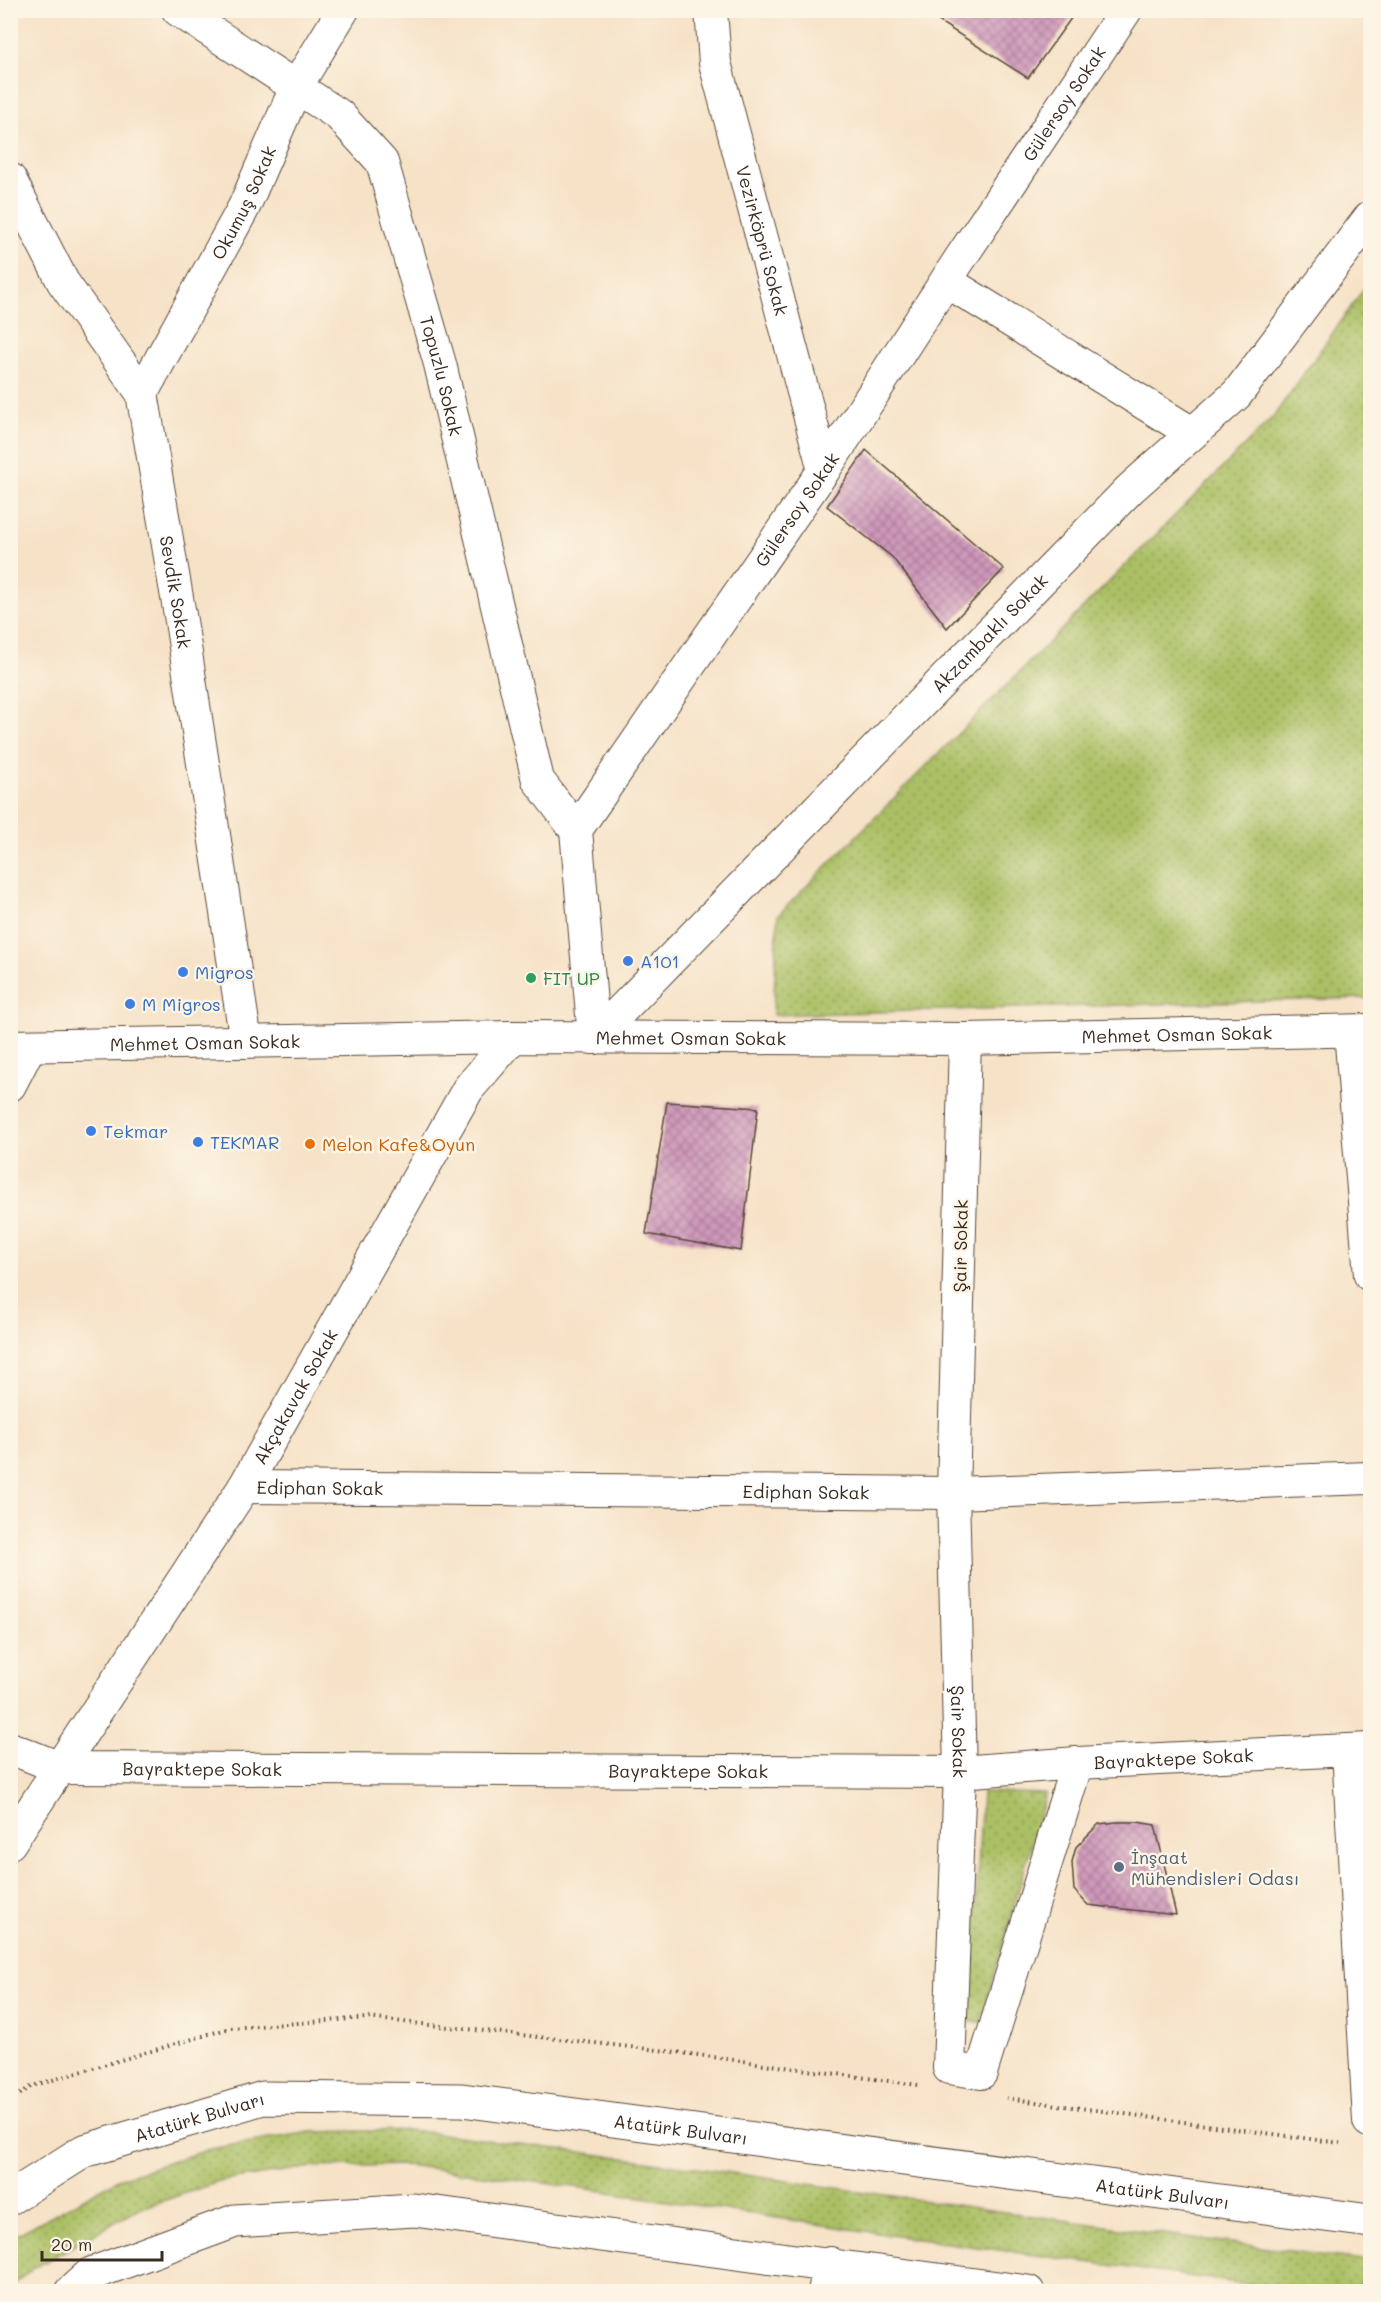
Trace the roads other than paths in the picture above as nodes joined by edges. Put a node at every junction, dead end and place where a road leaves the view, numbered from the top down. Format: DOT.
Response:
graph roads {
  1 [pos="178,10"];
  2 [pos="343,10"];
  3 [pos="711,10"];
  4 [pos="1126,10"];
  5 [pos="296,87"];
  6 [pos="10,179"];
  7 [pos="1371,217"];
  8 [pos="946,281"];
  9 [pos="142,393"];
  10 [pos="1192,433"];
  11 [pos="824,470"];
  12 [pos="576,830"];
  13 [pos="1360,1030"];
  14 [pos="513,1037"];
  15 [pos="594,1038"];
  16 [pos="965,1039"];
  17 [pos="246,1042"];
  18 [pos="20,1046"];
  19 [pos="10,1085"];
  20 [pos="1371,1275"];
  21 [pos="1371,1479"];
  22 [pos="244,1487"];
  23 [pos="953,1493"];
  24 [pos="10,1748"];
  25 [pos="1359,1750"];
  26 [pos="1077,1763"];
  27 [pos="60,1768"];
  28 [pos="960,1772"];
  29 [pos="10,1843"];
  30 [pos="1369,2121"];
  31 [pos="10,2198"];
  32 [pos="1371,2221"];
  33 [pos="827,2277"];
  34 [pos="71,2292"];
  35 [pos="1028,2292"];
  1 -- 5 [label="street, Topuzlu Sokak"];
  2 -- 5 [label="street, Okumuş Sokak"];
  3 -- 11 [label="street, Vezirköprü Sokak"];
  4 -- 8 [label="street, Gülersoy Sokak"];
  5 -- 9 [label="street, Okumuş Sokak"];
  5 -- 12 [label="street, Topuzlu Sokak"];
  6 -- 9 [label="street, Sevdik Sokak"];
  7 -- 10 [label="street, Akzambaklı Sokak"];
  8 -- 10 [label="street"];
  8 -- 11 [label="street, Gülersoy Sokak"];
  9 -- 17 [label="street, Sevdik Sokak"];
  10 -- 15 [label="street, Akzambaklı Sokak"];
  11 -- 12 [label="street, Gülersoy Sokak"];
  12 -- 15 [label="street"];
  13 -- 16 [label="street, Mehmet Osman Sokak"];
  13 -- 20 [label="street"];
  14 -- 15 [label="street, Mehmet Osman Sokak"];
  14 -- 17 [label="street, Mehmet Osman Sokak"];
  14 -- 22 [label="street, Akçakavak Sokak"];
  15 -- 16 [label="street, Mehmet Osman Sokak"];
  16 -- 23 [label="street, Şair Sokak"];
  17 -- 18 [label="street, Mehmet Osman Sokak"];
  18 -- 19 [label="street"];
  21 -- 23 [label="street, Ediphan Sokak"];
  22 -- 23 [label="street, Ediphan Sokak"];
  22 -- 27 [label="street, Akçakavak Sokak"];
  23 -- 28 [label="street, Şair Sokak"];
  24 -- 27 [label="street, Bayraktepe Sokak"];
  25 -- 26 [label="street, Bayraktepe Sokak"];
  25 -- 30 [label="street"];
  26 -- 28 [label="street, Bayraktepe Sokak"];
  26 -- 28 [label="street, Şair Sokak"];
  27 -- 28 [label="street, Bayraktepe Sokak"];
  27 -- 29 [label="street, Akçakavak Sokak"];
  31 -- 32 [label="main road, Atatürk Bulvarı"];
  33 -- 34 [label="main road"];
  33 -- 35 [label="main road"];
}
